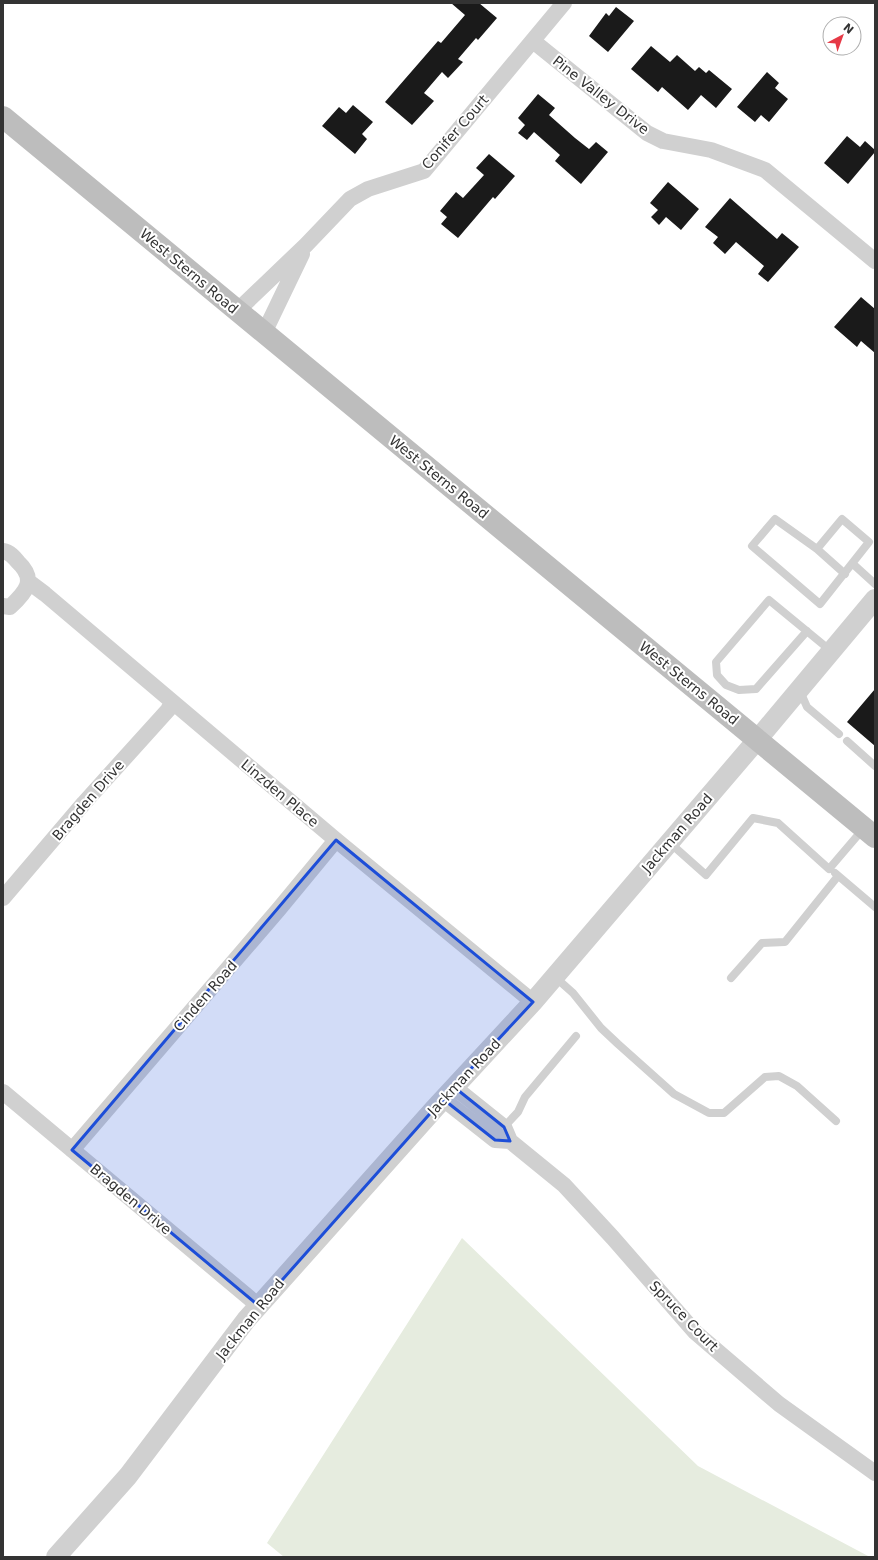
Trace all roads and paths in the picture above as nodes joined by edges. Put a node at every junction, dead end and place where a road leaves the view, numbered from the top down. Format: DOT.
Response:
graph roads {
  1 [pos="564,3"];
  2 [pos="533,41"];
  3 [pos="3,117"];
  4 [pos="306,245"];
  5 [pos="875,261"];
  6 [pos="237,311"];
  7 [pos="264,333"];
  8 [pos="817,549"];
  9 [pos="3,551"];
  10 [pos="853,564"];
  11 [pos="845,574"];
  12 [pos="29,582"];
  13 [pos="875,584"];
  14 [pos="875,598"];
  15 [pos="3,606"];
  16 [pos="808,631"];
  17 [pos="831,651"];
  18 [pos="799,690"];
  19 [pos="172,702"];
  20 [pos="839,734"];
  21 [pos="757,740"];
  22 [pos="847,741"];
  23 [pos="875,766"];
  24 [pos="870,832"];
  25 [pos="336,840"];
  26 [pos="669,842"];
  27 [pos="829,869"];
  28 [pos="838,876"];
  29 [pos="3,898"];
  30 [pos="875,907"];
  31 [pos="555,976"];
  32 [pos="731,978"];
  33 [pos="533,1002"];
  34 [pos="576,1036"];
  35 [pos="3,1092"];
  36 [pos="449,1093"];
  37 [pos="836,1121"];
  38 [pos="507,1134"];
  39 [pos="72,1150"];
  40 [pos="259,1306"];
  41 [pos="875,1473"];
  42 [pos="56,1557"];
  1 -- 2 [label="street, Conifer Court"];
  2 -- 4 [label="street, Conifer Court"];
  2 -- 5 [label="street, Pine Valley Drive"];
  3 -- 6 [label="main road, West Sterns Road"];
  4 -- 6 [label="street, Conifer Court"];
  4 -- 7 [label="street, Conifer Court"];
  6 -- 7 [label="main road, West Sterns Road"];
  7 -- 21 [label="main road, West Sterns Road"];
  8 -- 10 [label="lane"];
  8 -- 11 [label="lane"];
  8 -- 11 [label="lane"];
  9 -- 12 [label="street"];
  10 -- 11 [label="lane"];
  10 -- 13 [label="lane"];
  12 -- 15 [label="street"];
  12 -- 19 [label="street, Linzden Place"];
  14 -- 17 [label="street, Jackman Road"];
  16 -- 16 [label="lane"];
  16 -- 17 [label="lane"];
  17 -- 18 [label="street, Jackman Road"];
  18 -- 20 [label="lane"];
  18 -- 21 [label="street, Jackman Road"];
  19 -- 25 [label="street, Linzden Place"];
  19 -- 29 [label="street, Bragden Drive"];
  21 -- 24 [label="main road, West Sterns Road"];
  21 -- 26 [label="street, Jackman Road"];
  22 -- 23 [label="lane"];
  24 -- 27 [label="lane"];
  25 -- 33 [label="street, Linzden Place"];
  25 -- 39 [label="street, Cinden Road"];
  26 -- 27 [label="lane"];
  26 -- 31 [label="street, Jackman Road"];
  27 -- 28 [label="lane"];
  28 -- 30 [label="lane"];
  28 -- 32 [label="lane"];
  31 -- 33 [label="street, Jackman Road"];
  31 -- 37 [label="lane"];
  33 -- 36 [label="street, Jackman Road"];
  34 -- 38 [label="lane"];
  35 -- 39 [label="street, Bragden Drive"];
  36 -- 38 [label="street"];
  36 -- 40 [label="street, Jackman Road"];
  38 -- 41 [label="street, Spruce Court"];
  39 -- 40 [label="street, Bragden Drive"];
  40 -- 42 [label="street, Jackman Road"];
}
